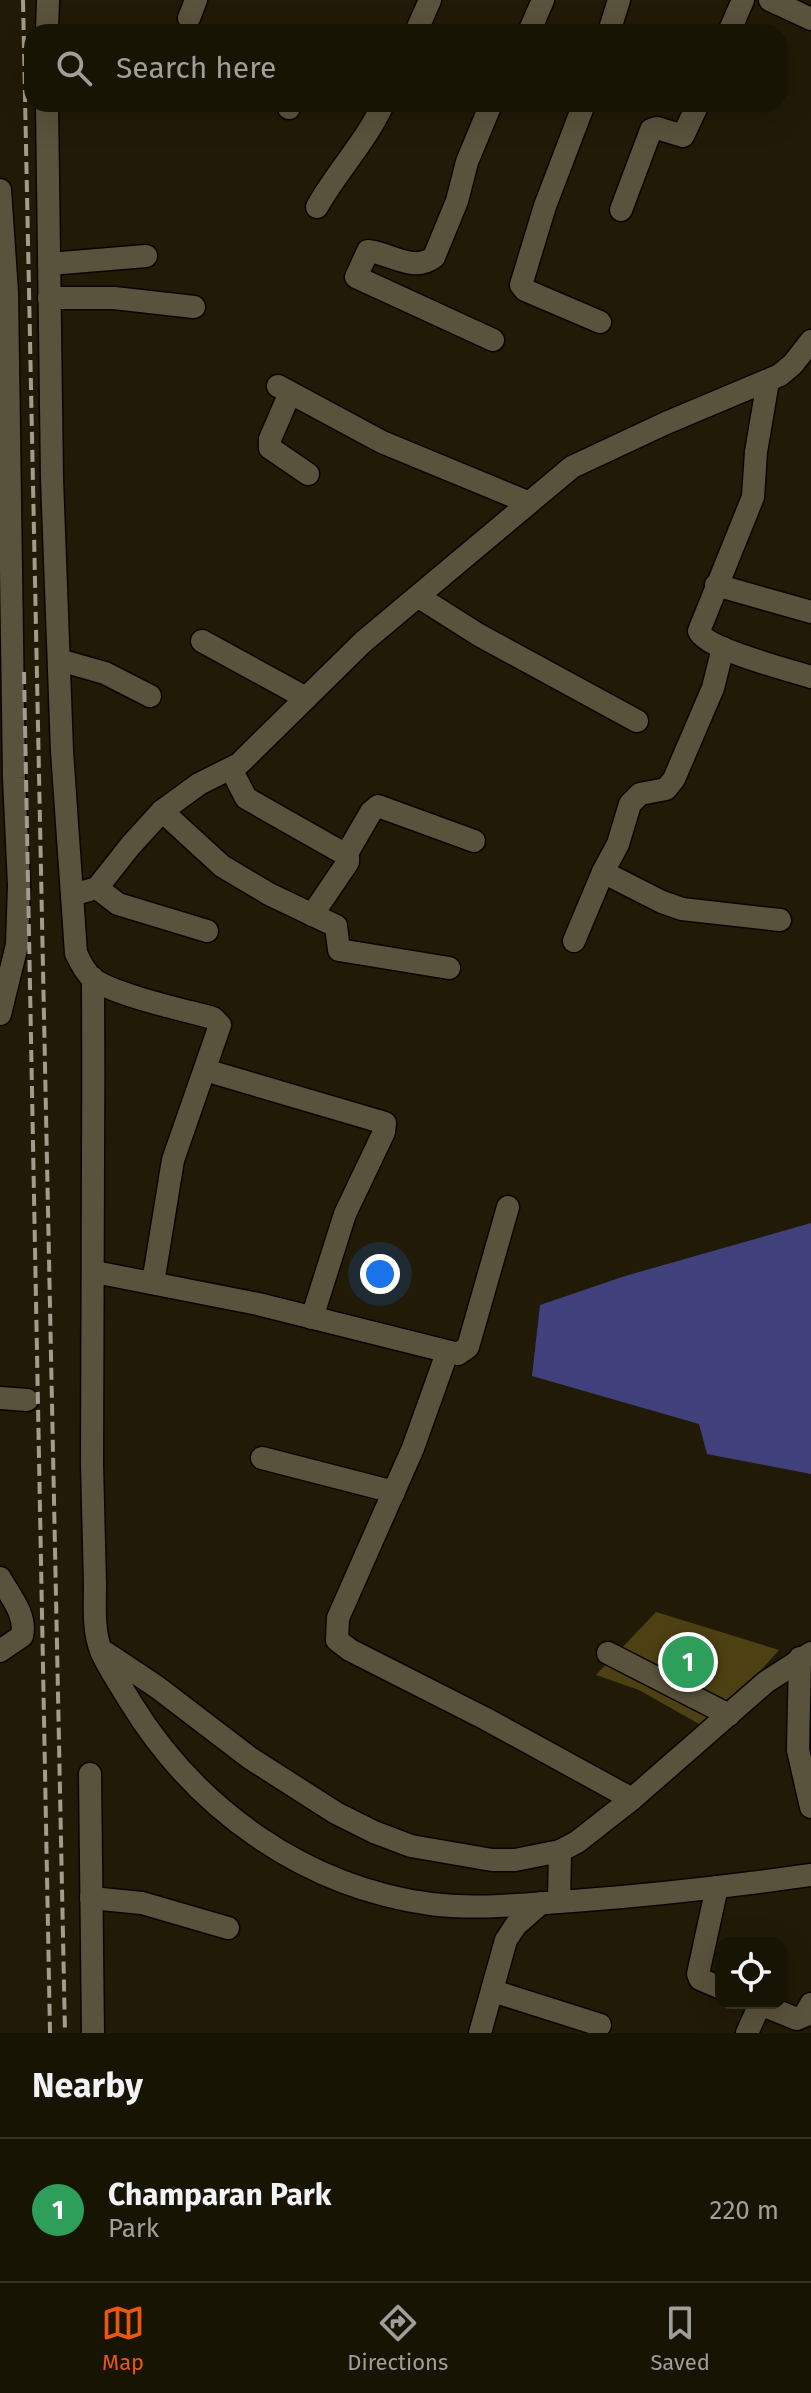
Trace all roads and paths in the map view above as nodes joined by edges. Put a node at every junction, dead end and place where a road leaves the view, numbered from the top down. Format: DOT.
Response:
graph roads {
  1 [pos="48,0"];
  2 [pos="430,0"];
  3 [pos="543,0"];
  4 [pos="619,0"];
  5 [pos="743,0"];
  6 [pos="770,0"];
  7 [pos="811,19"];
  8 [pos="47,24"];
  9 [pos="420,24"];
  10 [pos="532,24"];
  11 [pos="612,24"];
  12 [pos="732,24"];
  13 [pos="47,112"];
  14 [pos="379,112"];
  15 [pos="488,112"];
  16 [pos="581,112"];
  17 [pos="694,112"];
  18 [pos="0,190"];
  19 [pos="317,207"];
  20 [pos="621,210"];
  21 [pos="2,220"];
  22 [pos="146,256"];
  23 [pos="49,264"];
  24 [pos="4,292"];
  25 [pos="49,298"];
  26 [pos="194,307"];
  27 [pos="600,322"];
  28 [pos="493,340"];
  29 [pos="811,341"];
  30 [pos="768,381"];
  31 [pos="4,442"];
  32 [pos="308,474"];
  33 [pos="527,502"];
  34 [pos="716,585"];
  35 [pos="419,597"];
  36 [pos="811,612"];
  37 [pos="6,615"];
  38 [pos="202,641"];
  39 [pos="723,648"];
  40 [pos="59,660"];
  41 [pos="811,677"];
  42 [pos="150,696"];
  43 [pos="306,698"];
  44 [pos="637,721"];
  45 [pos="231,769"];
  46 [pos="7,776"];
  47 [pos="162,811"];
  48 [pos="474,841"];
  49 [pos="346,855"];
  50 [pos="603,872"];
  51 [pos="97,888"];
  52 [pos="72,895"];
  53 [pos="312,915"];
  54 [pos="780,920"];
  55 [pos="207,931"];
  56 [pos="574,941"];
  57 [pos="8,942"];
  58 [pos="449,968"];
  59 [pos="93,978"];
  60 [pos="0,1014"];
  61 [pos="205,1070"];
  62 [pos="508,1207"];
  63 [pos="95,1272"];
  64 [pos="153,1283"];
  65 [pos="312,1318"];
  66 [pos="447,1353"];
  67 [pos="0,1398"];
  68 [pos="27,1400"];
  69 [pos="262,1458"];
  70 [pos="394,1492"];
  71 [pos="0,1578"];
  72 [pos="101,1650"];
  73 [pos="0,1651"];
  74 [pos="608,1653"];
  75 [pos="806,1655"];
  76 [pos="729,1715"];
  77 [pos="90,1774"];
  78 [pos="632,1799"];
  79 [pos="811,1807"];
  80 [pos="560,1851"];
  81 [pos="811,1875"];
  82 [pos="717,1887"];
  83 [pos="91,1898"];
  84 [pos="550,1902"];
  85 [pos="228,1928"];
  86 [pos="715,1985"];
  87 [pos="493,1991"];
  88 [pos="811,2004"];
  89 [pos="756,2009"];
  90 [pos="771,2009"];
  91 [pos="600,2025"];
  92 [pos="93,2033"];
  93 [pos="480,2033"];
  94 [pos="747,2033"];
  1 -- 8 [label="street"];
  2 -- 9 [label="street"];
  3 -- 10 [label="street"];
  4 -- 11 [label="street"];
  5 -- 12 [label="street"];
  6 -- 7 [label="street"];
  13 -- 23 [label="street"];
  14 -- 19 [label="street"];
  15 -- 28 [label="street"];
  16 -- 27 [label="street"];
  17 -- 20 [label="street"];
  18 -- 21 [label="street"];
  21 -- 24 [label="street"];
  22 -- 23 [label="street"];
  23 -- 25 [label="street"];
  24 -- 31 [label="street"];
  25 -- 26 [label="street"];
  25 -- 40 [label="street"];
  29 -- 30 [label="street"];
  30 -- 33 [label="street"];
  30 -- 34 [label="street"];
  31 -- 37 [label="street"];
  32 -- 33 [label="street"];
  33 -- 35 [label="street"];
  34 -- 36 [label="street"];
  34 -- 39 [label="street"];
  35 -- 43 [label="street"];
  35 -- 44 [label="street"];
  37 -- 46 [label="street"];
  38 -- 43 [label="street"];
  39 -- 41 [label="street"];
  39 -- 50 [label="street"];
  40 -- 42 [label="street"];
  40 -- 52 [label="street"];
  43 -- 45 [label="street"];
  45 -- 47 [label="street"];
  45 -- 49 [label="street"];
  46 -- 57 [label="street"];
  47 -- 51 [label="street"];
  47 -- 53 [label="street"];
  48 -- 49 [label="street"];
  49 -- 53 [label="street"];
  50 -- 54 [label="street"];
  50 -- 56 [label="street"];
  51 -- 52 [label="street"];
  51 -- 55 [label="street"];
  52 -- 59 [label="street"];
  53 -- 58 [label="street"];
  57 -- 60 [label="street"];
  59 -- 61 [label="street"];
  59 -- 63 [label="street"];
  61 -- 64 [label="street"];
  61 -- 65 [label="street"];
  62 -- 66 [label="street"];
  63 -- 64 [label="street"];
  63 -- 72 [label="street"];
  64 -- 65 [label="street"];
  65 -- 66 [label="street"];
  66 -- 70 [label="street"];
  67 -- 68 [label="street"];
  69 -- 70 [label="street"];
  70 -- 78 [label="street"];
  71 -- 73 [label="street"];
  72 -- 80 [label="street"];
  72 -- 84 [label="street"];
  74 -- 76 [label="street"];
  75 -- 76 [label="street"];
  75 -- 79 [label="street"];
  76 -- 78 [label="street"];
  77 -- 83 [label="street"];
  78 -- 80 [label="street"];
  80 -- 84 [label="street"];
  81 -- 82 [label="street"];
  82 -- 84 [label="street"];
  82 -- 86 [label="street"];
  83 -- 85 [label="street"];
  83 -- 92 [label="street"];
  84 -- 87 [label="street"];
  87 -- 91 [label="street"];
  87 -- 93 [label="street"];
  88 -- 90 [label="street"];
  89 -- 94 [label="street"];
}
